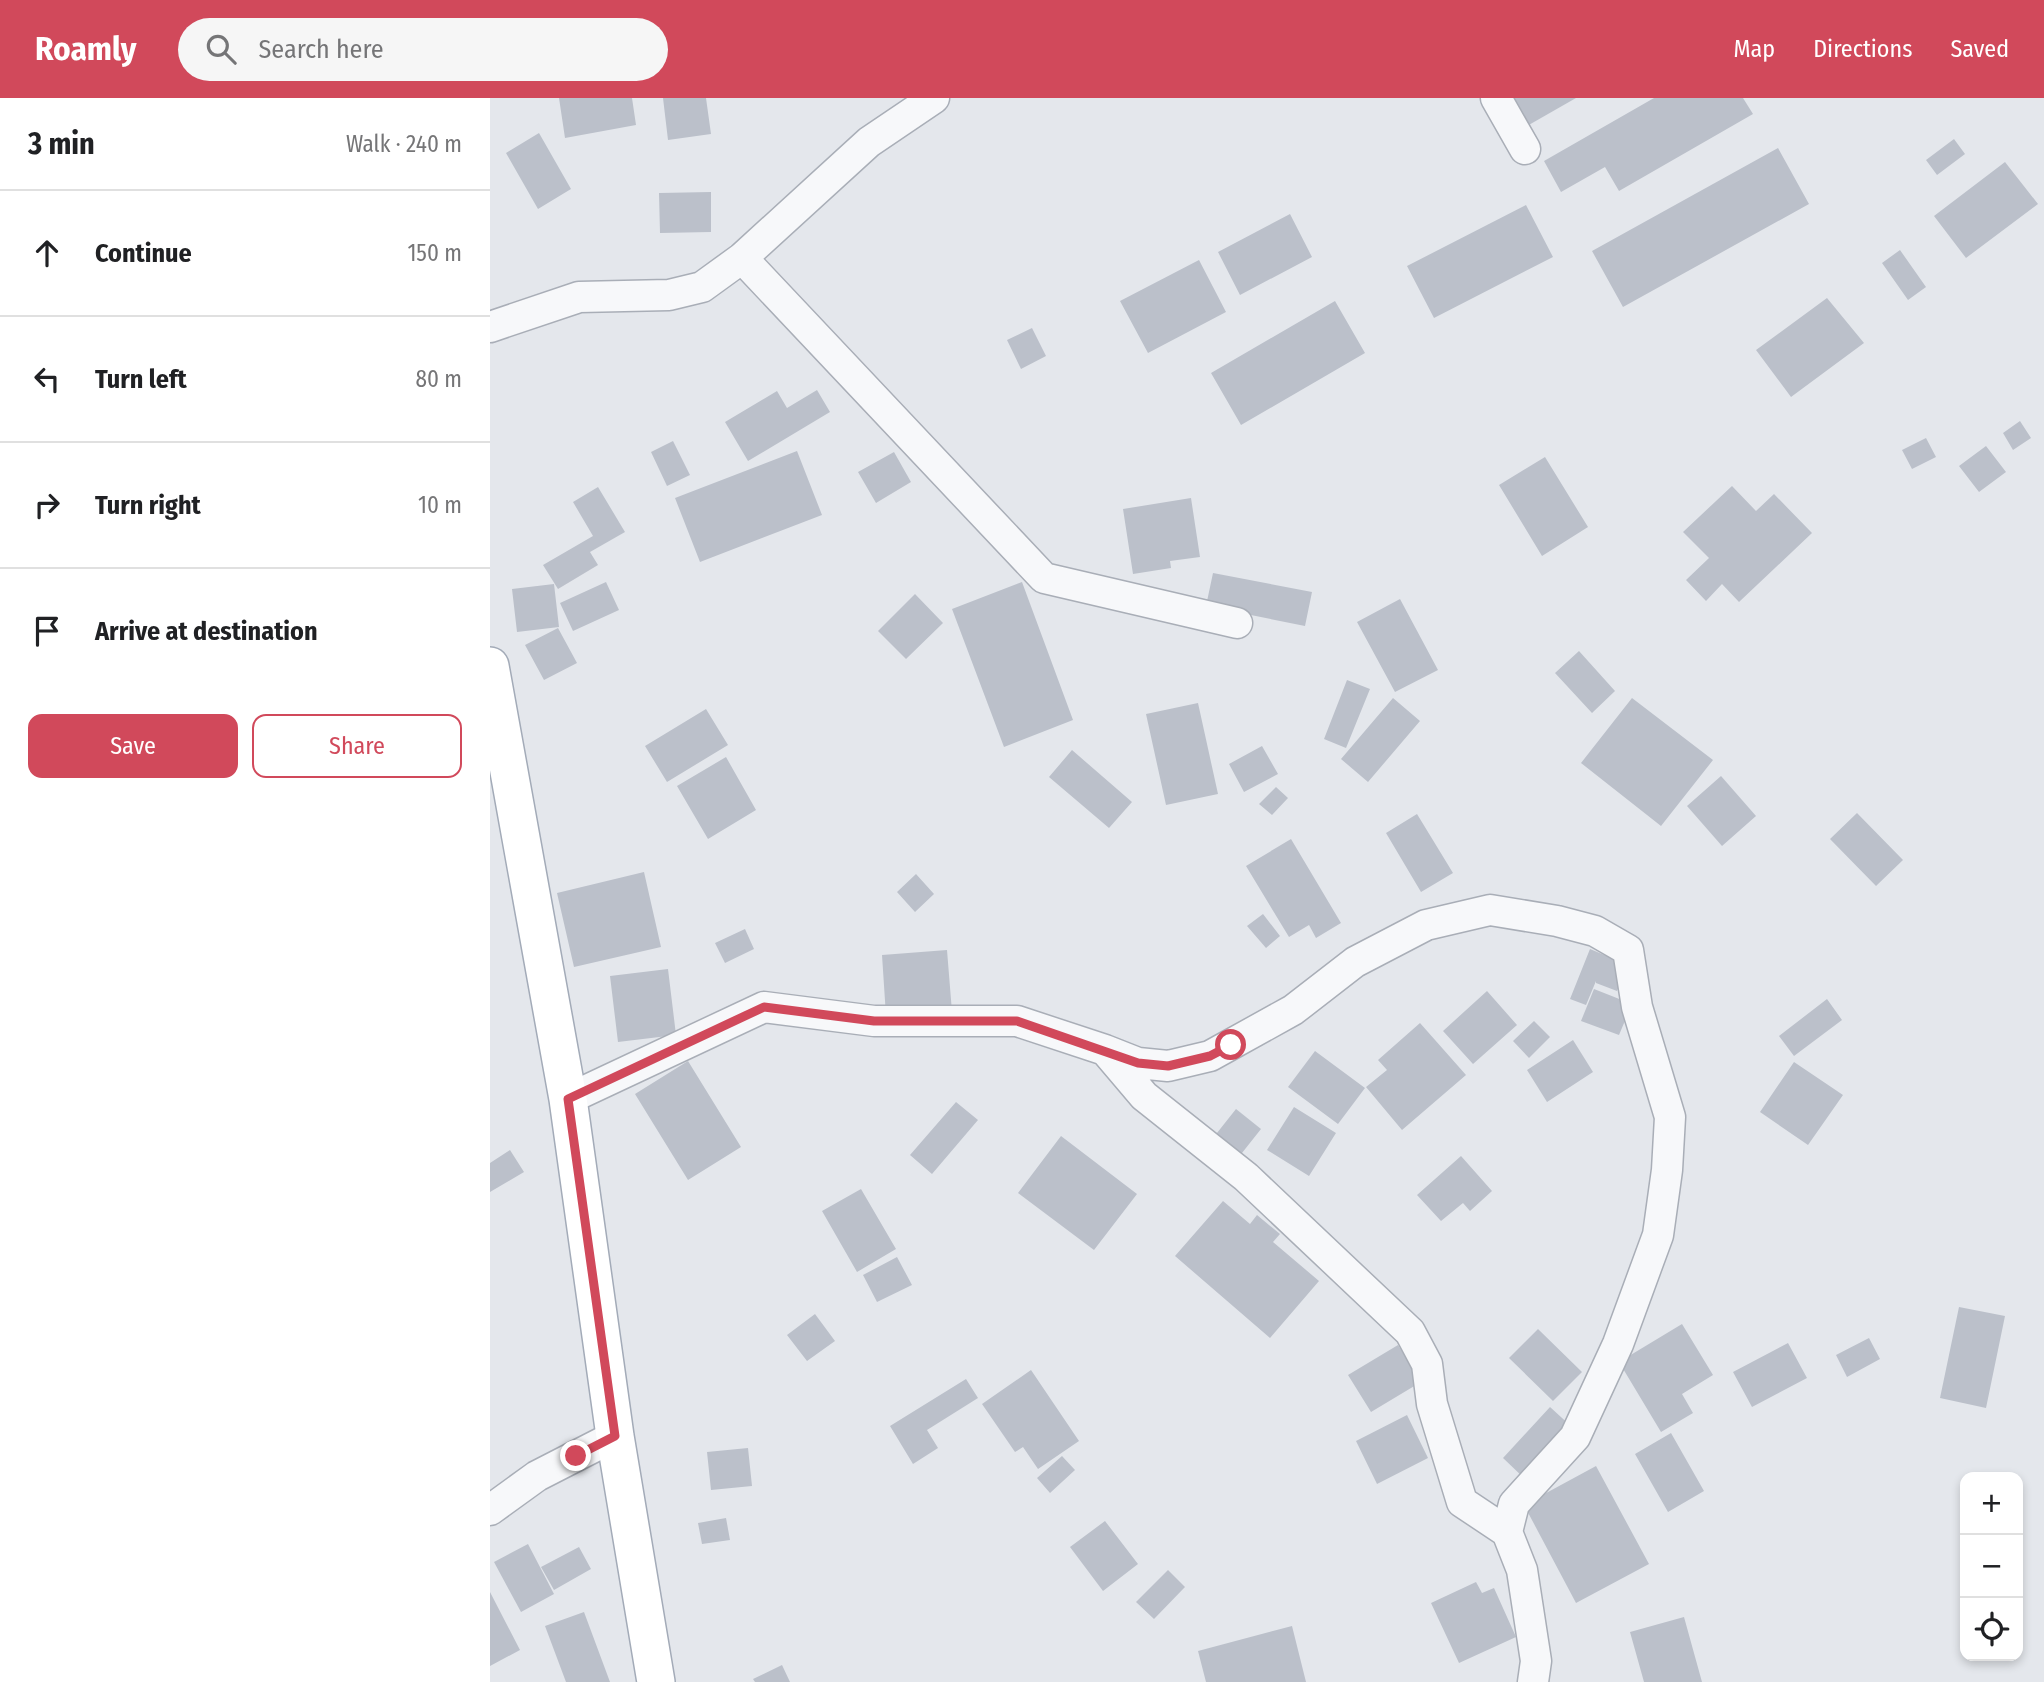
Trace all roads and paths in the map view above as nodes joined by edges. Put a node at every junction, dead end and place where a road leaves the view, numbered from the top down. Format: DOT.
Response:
graph roads {
  1 [pos="934,98"];
  2 [pos="1496,98"];
  3 [pos="1525,149"];
  4 [pos="742,258"];
  5 [pos="490,327"];
  6 [pos="1237,622"];
  7 [pos="490,666"];
  8 [pos="1105,1050"];
  9 [pos="568,1099"];
  10 [pos="615,1436"];
  11 [pos="490,1510"];
  12 [pos="1507,1532"];
  13 [pos="656,1682"];
  14 [pos="1533,1682"];
  1 -- 4 [label="street"];
  2 -- 3 [label="street"];
  4 -- 5 [label="street"];
  4 -- 6 [label="street"];
  7 -- 9 [label="main road"];
  8 -- 9 [label="street"];
  8 -- 12 [label="street"];
  8 -- 12 [label="street"];
  9 -- 10 [label="main road"];
  10 -- 11 [label="street"];
  10 -- 13 [label="main road"];
  12 -- 14 [label="street"];
}
